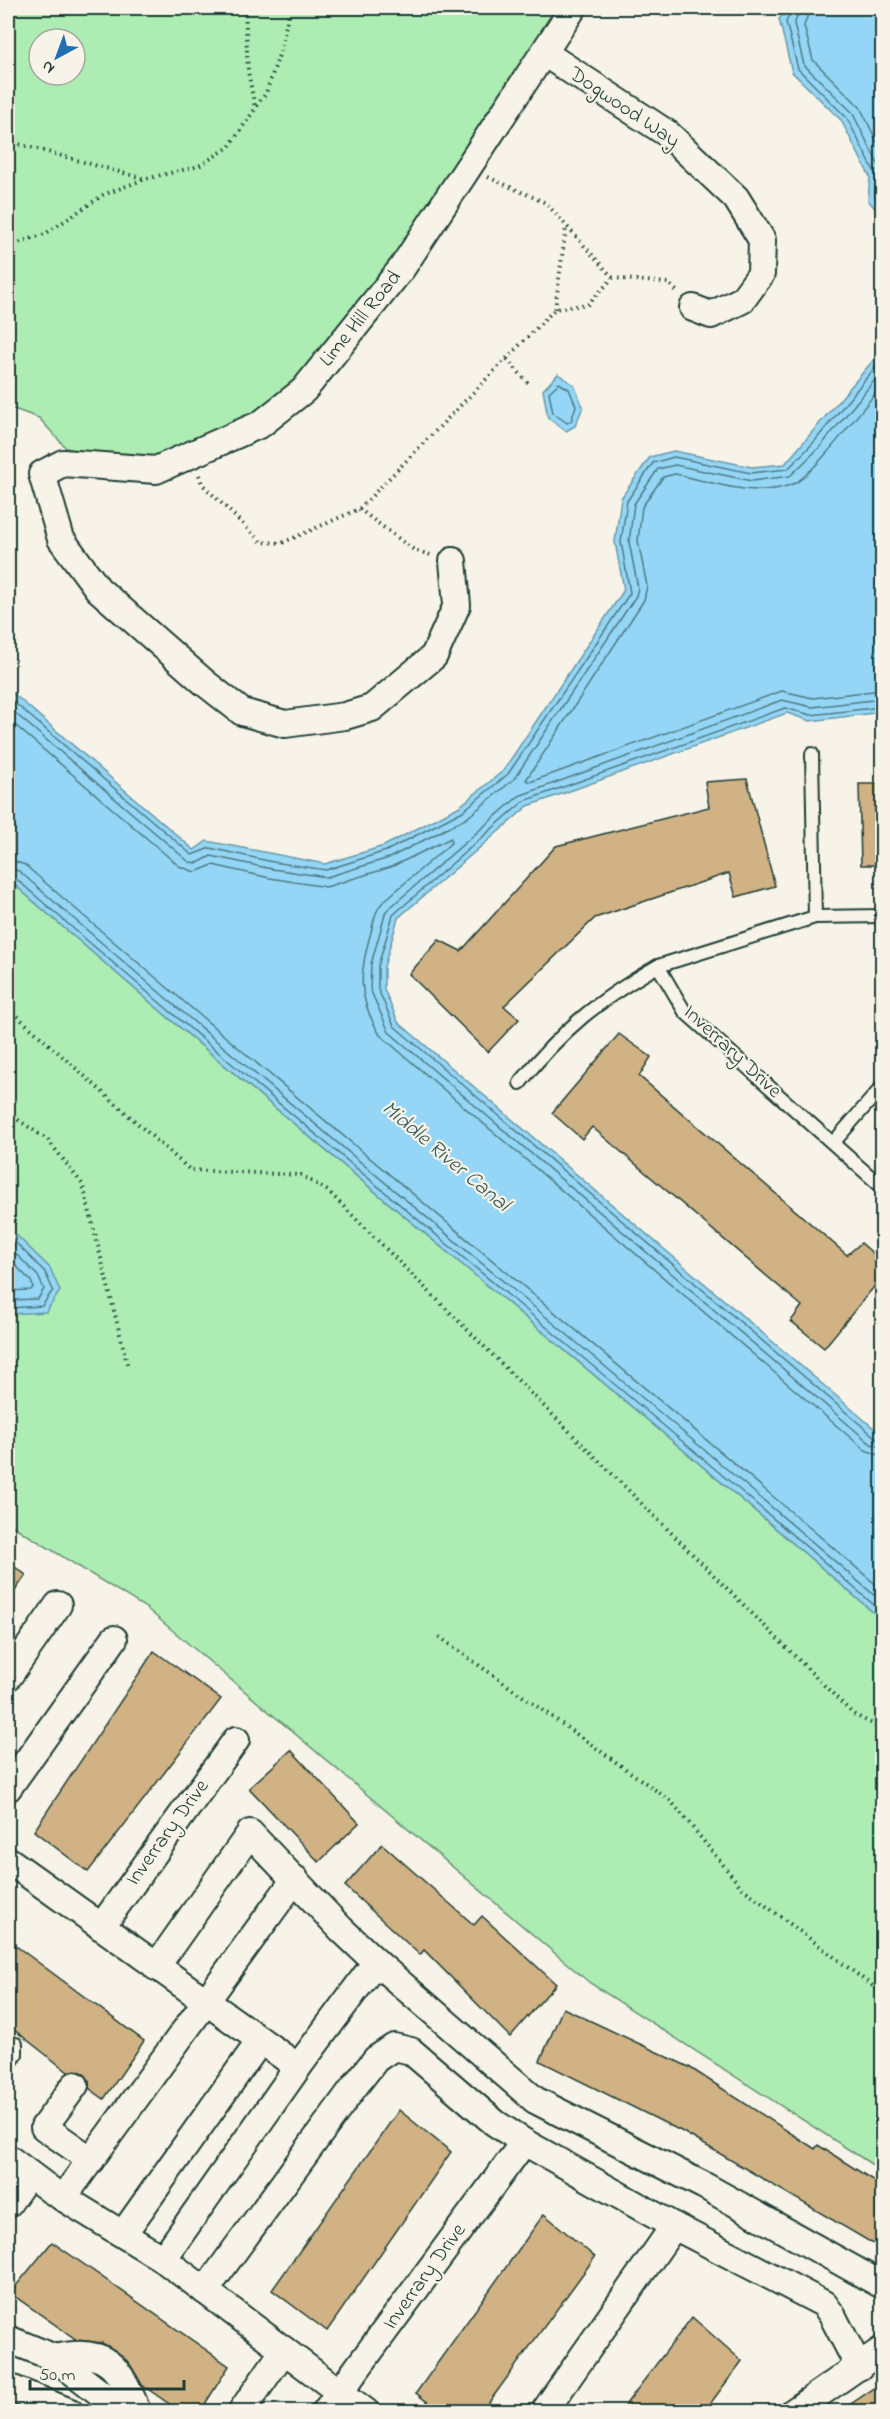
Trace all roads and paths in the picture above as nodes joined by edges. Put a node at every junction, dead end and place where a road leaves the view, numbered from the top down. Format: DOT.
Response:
graph roads {
  1 [pos="245,8"];
  2 [pos="290,8"];
  3 [pos="573,8"];
  4 [pos="544,53"];
  5 [pos="256,108"];
  6 [pos="8,141"];
  7 [pos="468,168"];
  8 [pos="145,179"];
  9 [pos="566,226"];
  10 [pos="8,246"];
  11 [pos="613,278"];
  12 [pos="693,308"];
  13 [pos="555,309"];
  14 [pos="507,358"];
  15 [pos="530,385"];
  16 [pos="192,455"];
  17 [pos="359,509"];
  18 [pos="453,561"];
  19 [pos="812,754"];
  20 [pos="882,916"];
  21 [pos="815,917"];
  22 [pos="658,966"];
  23 [pos="8,1008"];
  24 [pos="520,1083"];
  25 [pos="882,1087"];
  26 [pos="8,1113"];
  27 [pos="833,1143"];
  28 [pos="882,1187"];
  29 [pos="128,1367"];
  30 [pos="58,1605"];
  31 [pos="439,1637"];
  32 [pos="114,1639"];
  33 [pos="8,1677"];
  34 [pos="882,1729"];
  35 [pos="236,1740"];
  36 [pos="8,1788"];
  37 [pos="8,1860"];
  38 [pos="295,1880"];
  39 [pos="101,1927"];
  40 [pos="376,1962"];
  41 [pos="156,1967"];
  42 [pos="882,1993"];
  43 [pos="206,2003"];
  44 [pos="260,2041"];
  45 [pos="16,2044"];
  46 [pos="298,2067"];
  47 [pos="8,2068"];
  48 [pos="75,2085"];
  49 [pos="882,2089"];
  50 [pos="882,2094"];
  51 [pos="524,2142"];
  52 [pos="8,2158"];
  53 [pos="91,2160"];
  54 [pos="29,2175"];
  55 [pos="63,2198"];
  56 [pos="8,2204"];
  57 [pos="674,2226"];
  58 [pos="123,2235"];
  59 [pos="164,2259"];
  60 [pos="882,2285"];
  61 [pos="205,2291"];
  62 [pos="8,2340"];
  63 [pos="284,2350"];
  64 [pos="882,2350"];
  65 [pos="859,2367"];
  66 [pos="8,2387"];
  67 [pos="332,2402"];
  68 [pos="137,2411"];
  69 [pos="70,2412"];
  70 [pos="241,2412"];
  71 [pos="366,2412"];
  72 [pos="544,2412"];
  73 [pos="793,2412"];
  1 -- 5 [label="path"];
  2 -- 5 [label="path"];
  3 -- 4 [label="street, Lime Hill Road"];
  4 -- 7 [label="street, Lime Hill Road"];
  4 -- 12 [label="street, Dogwood Way"];
  5 -- 8 [label="path"];
  6 -- 8 [label="path"];
  7 -- 9 [label="path"];
  7 -- 16 [label="street, Lime Hill Road"];
  8 -- 10 [label="path"];
  9 -- 11 [label="path"];
  9 -- 13 [label="path"];
  11 -- 12 [label="path"];
  11 -- 13 [label="path"];
  13 -- 14 [label="path"];
  14 -- 15 [label="path"];
  14 -- 17 [label="path"];
  16 -- 17 [label="path"];
  16 -- 18 [label="street, Lime Hill Road"];
  17 -- 18 [label="path"];
  19 -- 21 [label="lane"];
  20 -- 21 [label="lane"];
  21 -- 22 [label="lane"];
  22 -- 24 [label="lane"];
  22 -- 27 [label="lane, Inverrary Drive"];
  23 -- 34 [label="path"];
  25 -- 27 [label="lane"];
  26 -- 29 [label="path"];
  27 -- 28 [label="lane, Inverrary Drive"];
  30 -- 33 [label="street"];
  31 -- 42 [label="path"];
  32 -- 36 [label="street"];
  35 -- 39 [label="street, Inverrary Drive"];
  37 -- 39 [label="street"];
  38 -- 40 [label="street"];
  38 -- 41 [label="street"];
  38 -- 43 [label="street"];
  39 -- 41 [label="street"];
  40 -- 46 [label="street"];
  40 -- 60 [label="street"];
  41 -- 43 [label="street"];
  43 -- 44 [label="street"];
  43 -- 53 [label="street"];
  44 -- 46 [label="street"];
  44 -- 58 [label="street"];
  45 -- 47 [label="lane"];
  46 -- 59 [label="street"];
  48 -- 53 [label="street"];
  49 -- 50 [label="path"];
  51 -- 57 [label="street"];
  51 -- 61 [label="street"];
  51 -- 67 [label="street, Inverrary Drive"];
  52 -- 54 [label="street"];
  53 -- 55 [label="street"];
  54 -- 55 [label="street"];
  54 -- 56 [label="street"];
  55 -- 58 [label="street"];
  57 -- 65 [label="street"];
  57 -- 72 [label="street"];
  58 -- 59 [label="street"];
  59 -- 61 [label="street"];
  61 -- 63 [label="street"];
  62 -- 68 [label="street"];
  63 -- 67 [label="street"];
  63 -- 70 [label="street"];
  64 -- 65 [label="street"];
  65 -- 73 [label="street"];
  66 -- 69 [label="street"];
  67 -- 71 [label="street"];
}
